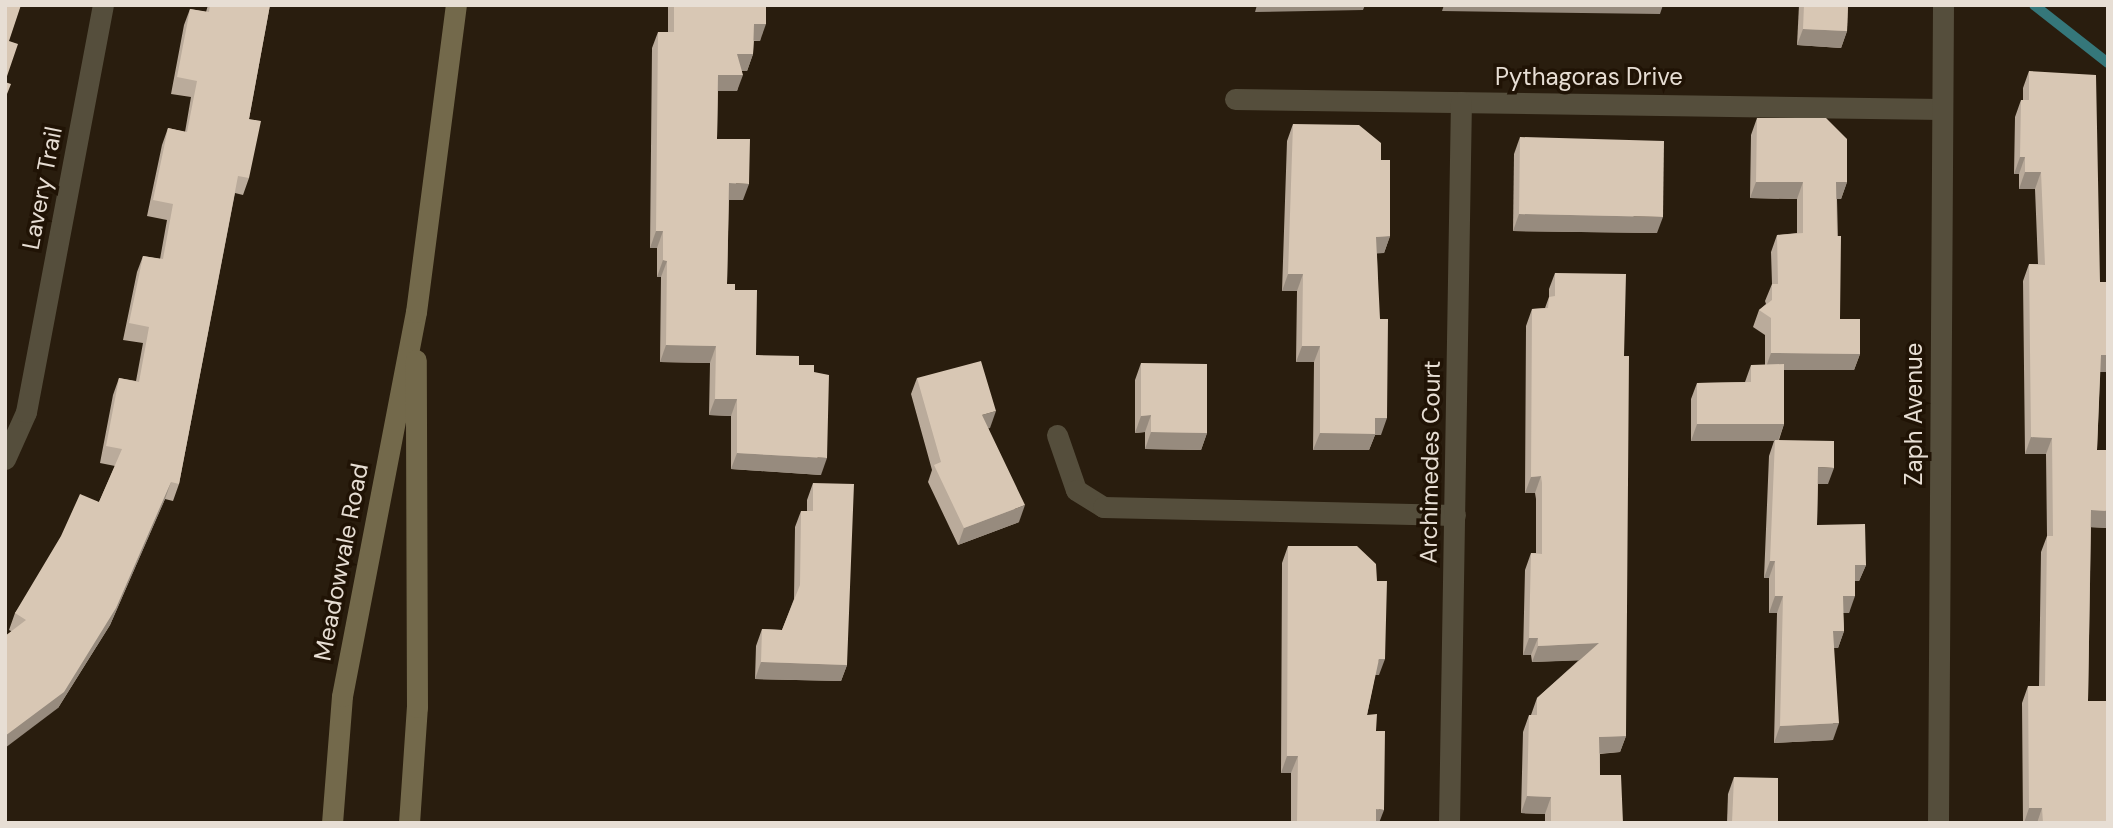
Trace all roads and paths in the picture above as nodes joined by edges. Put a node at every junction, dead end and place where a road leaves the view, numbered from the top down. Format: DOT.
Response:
graph roads {
  1 [pos="103,5"];
  2 [pos="456,5"];
  3 [pos="1943,5"];
  4 [pos="1236,99"];
  5 [pos="1461,102"];
  6 [pos="1942,109"];
  7 [pos="416,312"];
  8 [pos="1057,435"];
  9 [pos="5,459"];
  10 [pos="1455,515"];
  11 [pos="332,823"];
  12 [pos="409,823"];
  13 [pos="1449,823"];
  14 [pos="1938,823"];
  1 -- 9 [label="street, Lavery Trail"];
  2 -- 7 [label="main road, Meadowvale Road"];
  3 -- 6 [label="street, Zaph Avenue"];
  4 -- 5 [label="street, Pythagoras Drive"];
  5 -- 6 [label="street, Pythagoras Drive"];
  5 -- 10 [label="street, Archimedes Court"];
  6 -- 14 [label="street, Zaph Avenue"];
  7 -- 11 [label="main road, Meadowvale Road"];
  7 -- 12 [label="main road, Meadowvale Road"];
  8 -- 10 [label="street"];
  10 -- 13 [label="street, Archimedes Court"];
}
